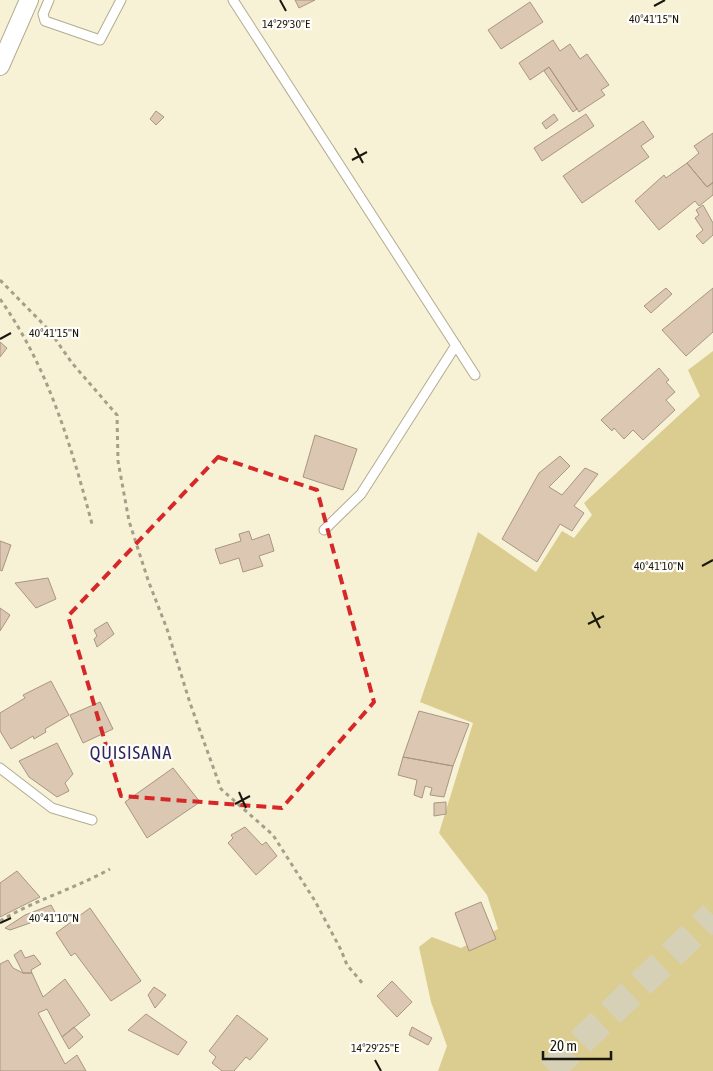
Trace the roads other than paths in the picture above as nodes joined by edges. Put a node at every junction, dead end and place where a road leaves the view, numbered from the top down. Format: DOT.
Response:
graph roads {
  1 [pos="29,0"];
  2 [pos="49,0"];
  3 [pos="121,0"];
  4 [pos="233,0"];
  5 [pos="0,66"];
  6 [pos="456,345"];
  7 [pos="475,375"];
  8 [pos="324,530"];
  9 [pos="0,768"];
  10 [pos="92,820"];
  1 -- 5 [label="street"];
  2 -- 3 [label="lane"];
  4 -- 6 [label="lane"];
  6 -- 7 [label="lane"];
  6 -- 8 [label="lane"];
  9 -- 10 [label="lane"];
}
